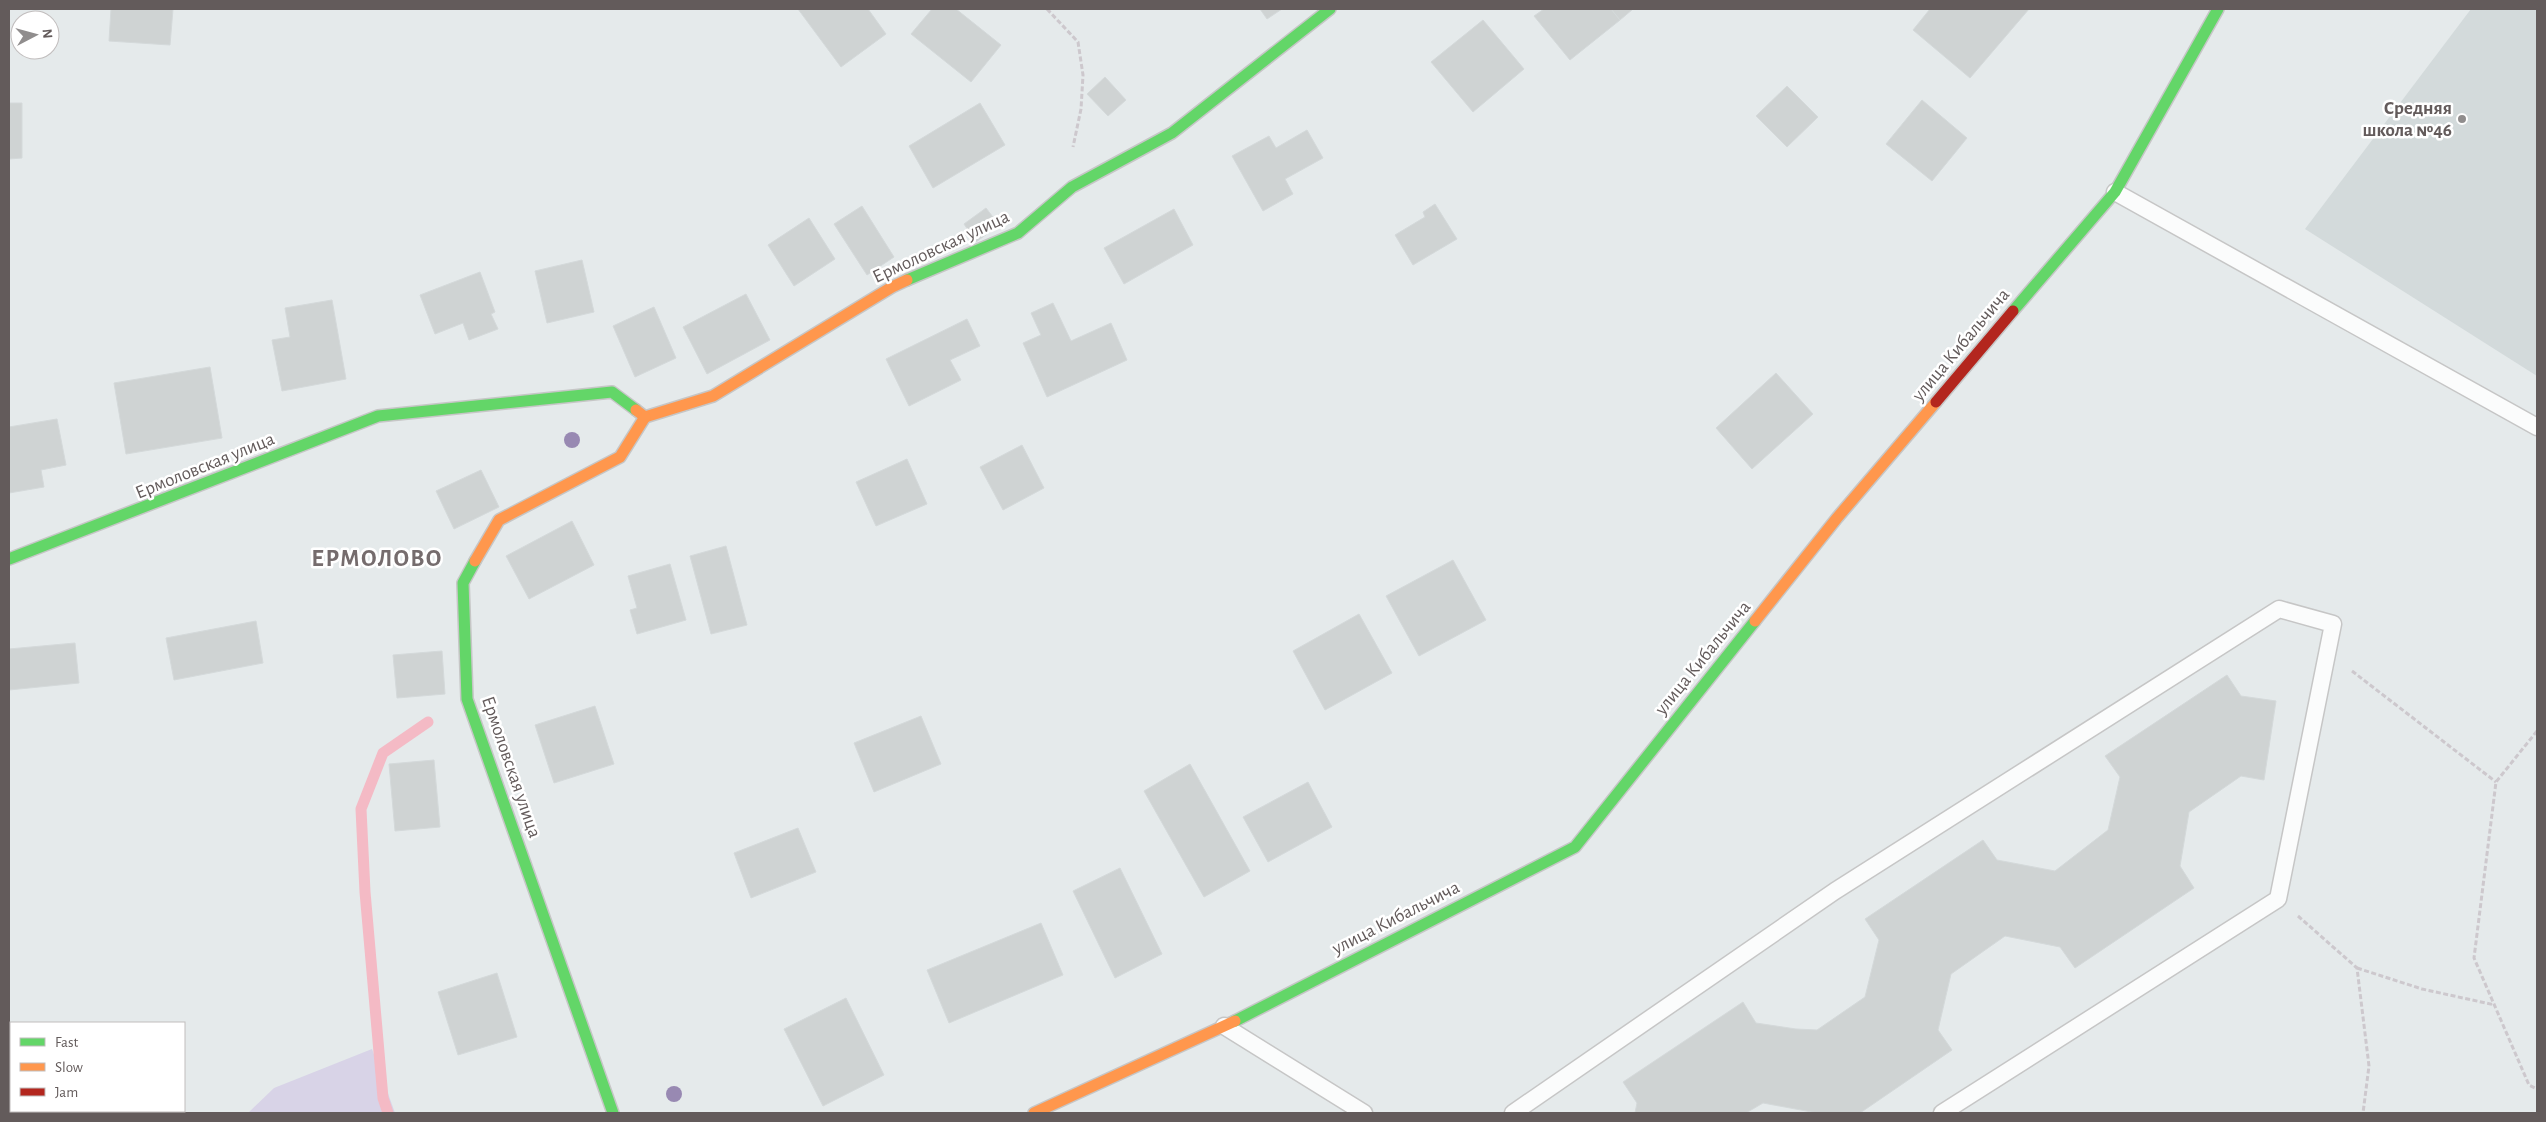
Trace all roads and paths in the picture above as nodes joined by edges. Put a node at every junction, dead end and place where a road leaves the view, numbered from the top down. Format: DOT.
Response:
graph roads {
  1 [pos="1047,9"];
  2 [pos="1330,9"];
  3 [pos="2218,9"];
  4 [pos="1072,186"];
  5 [pos="2114,192"];
  6 [pos="645,417"];
  7 [pos="2537,427"];
  8 [pos="9,559"];
  9 [pos="2327,652"];
  10 [pos="2537,731"];
  11 [pos="2496,782"];
  12 [pos="2278,899"];
  13 [pos="2357,968"];
  14 [pos="2495,1005"];
  15 [pos="1224,1026"];
  16 [pos="2537,1089"];
  17 [pos="613,1113"];
  18 [pos="1034,1113"];
  19 [pos="1364,1113"];
  20 [pos="1513,1113"];
  21 [pos="1942,1113"];
  22 [pos="2363,1113"];
  1 -- 4 [label="path"];
  2 -- 4 [label="street, Ермоловская улица"];
  3 -- 5 [label="street, улица Кибальчича"];
  4 -- 6 [label="street, Ермоловская улица"];
  5 -- 7 [label="lane"];
  5 -- 15 [label="street, улица Кибальчича"];
  6 -- 8 [label="street, Ермоловская улица"];
  6 -- 17 [label="street, Ермоловская улица"];
  9 -- 11 [label="path"];
  9 -- 12 [label="lane"];
  9 -- 20 [label="lane"];
  10 -- 11 [label="path"];
  11 -- 14 [label="path"];
  12 -- 13 [label="path"];
  12 -- 21 [label="lane"];
  13 -- 14 [label="path"];
  13 -- 22 [label="path"];
  14 -- 16 [label="path"];
  15 -- 18 [label="street, улица Кибальчича"];
  15 -- 19 [label="lane"];
}
